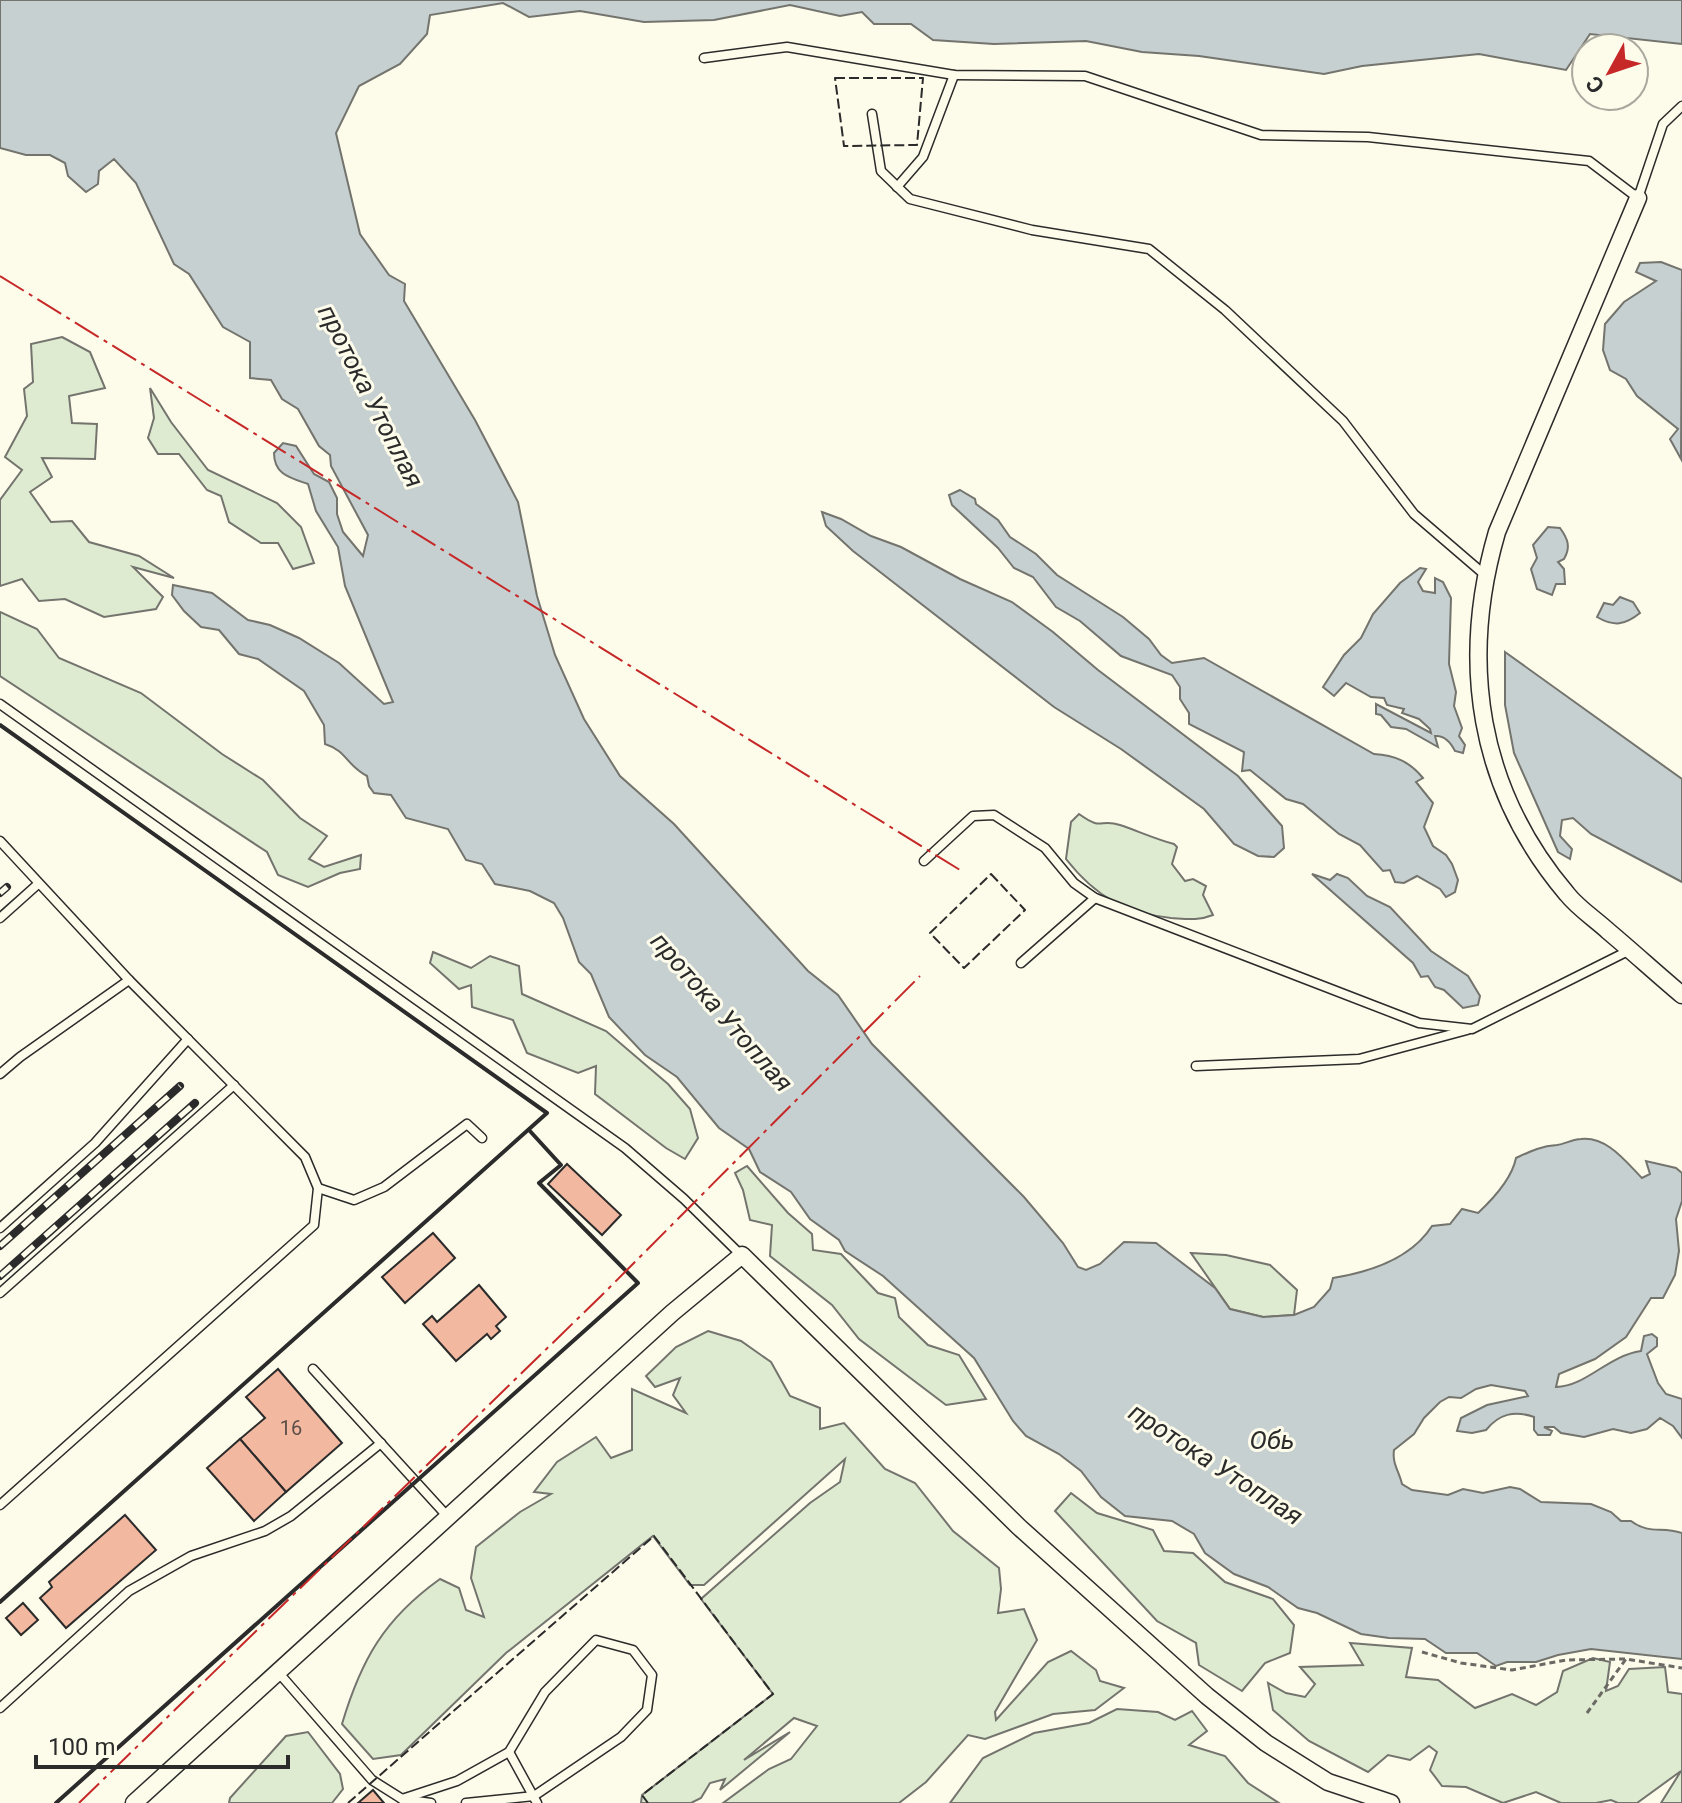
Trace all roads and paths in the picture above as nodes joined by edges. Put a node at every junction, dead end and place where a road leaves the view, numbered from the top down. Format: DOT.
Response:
graph roads {
  1 [pos="704,58"];
  2 [pos="954,75"];
  3 [pos="1682,106"];
  4 [pos="872,114"];
  5 [pos="897,187"];
  6 [pos="1638,198"];
  7 [pos="1485,575"];
  8 [pos="0,704"];
  9 [pos="0,841"];
  10 [pos="924,861"];
  11 [pos="38,884"];
  12 [pos="1095,898"];
  13 [pos="0,918"];
  14 [pos="1630,950"];
  15 [pos="1021,963"];
  16 [pos="129,980"];
  17 [pos="1682,995"];
  18 [pos="1472,1029"];
  19 [pos="188,1039"];
  20 [pos="1196,1066"];
  21 [pos="0,1074"];
  22 [pos="234,1085"];
  23 [pos="482,1138"];
  24 [pos="318,1188"];
  25 [pos="0,1228"];
  26 [pos="742,1255"];
  27 [pos="0,1293"];
  28 [pos="313,1369"];
  29 [pos="381,1443"];
  30 [pos="0,1505"];
  31 [pos="449,1518"];
  32 [pos="1422,1652"];
  33 [pos="1626,1659"];
  34 [pos="1682,1668"];
  35 [pos="278,1672"];
  36 [pos="0,1708"];
  37 [pos="1587,1713"];
  38 [pos="509,1752"];
  39 [pos="402,1799"];
  40 [pos="535,1800"];
  41 [pos="134,1803"];
  42 [pos="431,1803"];
  43 [pos="466,1803"];
  44 [pos="1391,1803"];
  1 -- 2 [label="lane"];
  2 -- 5 [label="lane"];
  2 -- 6 [label="lane"];
  3 -- 6 [label="lane"];
  4 -- 5 [label="lane"];
  5 -- 7 [label="lane"];
  6 -- 7 [label="street"];
  7 -- 14 [label="street"];
  8 -- 26 [label="lane"];
  9 -- 11 [label="lane"];
  10 -- 12 [label="lane"];
  11 -- 13 [label="lane"];
  11 -- 16 [label="lane"];
  12 -- 15 [label="lane"];
  12 -- 18 [label="lane"];
  14 -- 17 [label="street"];
  14 -- 18 [label="lane"];
  16 -- 19 [label="lane"];
  16 -- 21 [label="lane"];
  18 -- 20 [label="lane"];
  19 -- 22 [label="lane"];
  19 -- 25 [label="lane"];
  22 -- 24 [label="lane"];
  22 -- 27 [label="lane"];
  23 -- 24 [label="lane"];
  24 -- 30 [label="lane"];
  26 -- 31 [label="street"];
  26 -- 44 [label="street"];
  28 -- 29 [label="lane"];
  29 -- 31 [label="lane"];
  29 -- 36 [label="lane"];
  31 -- 35 [label="street"];
  32 -- 33 [label="path"];
  33 -- 34 [label="path"];
  33 -- 37 [label="path"];
  35 -- 39 [label="lane"];
  35 -- 41 [label="street"];
  38 -- 39 [label="lane"];
  38 -- 40 [label="lane"];
  38 -- 40 [label="lane"];
  39 -- 42 [label="lane"];
  40 -- 43 [label="lane"];
}
